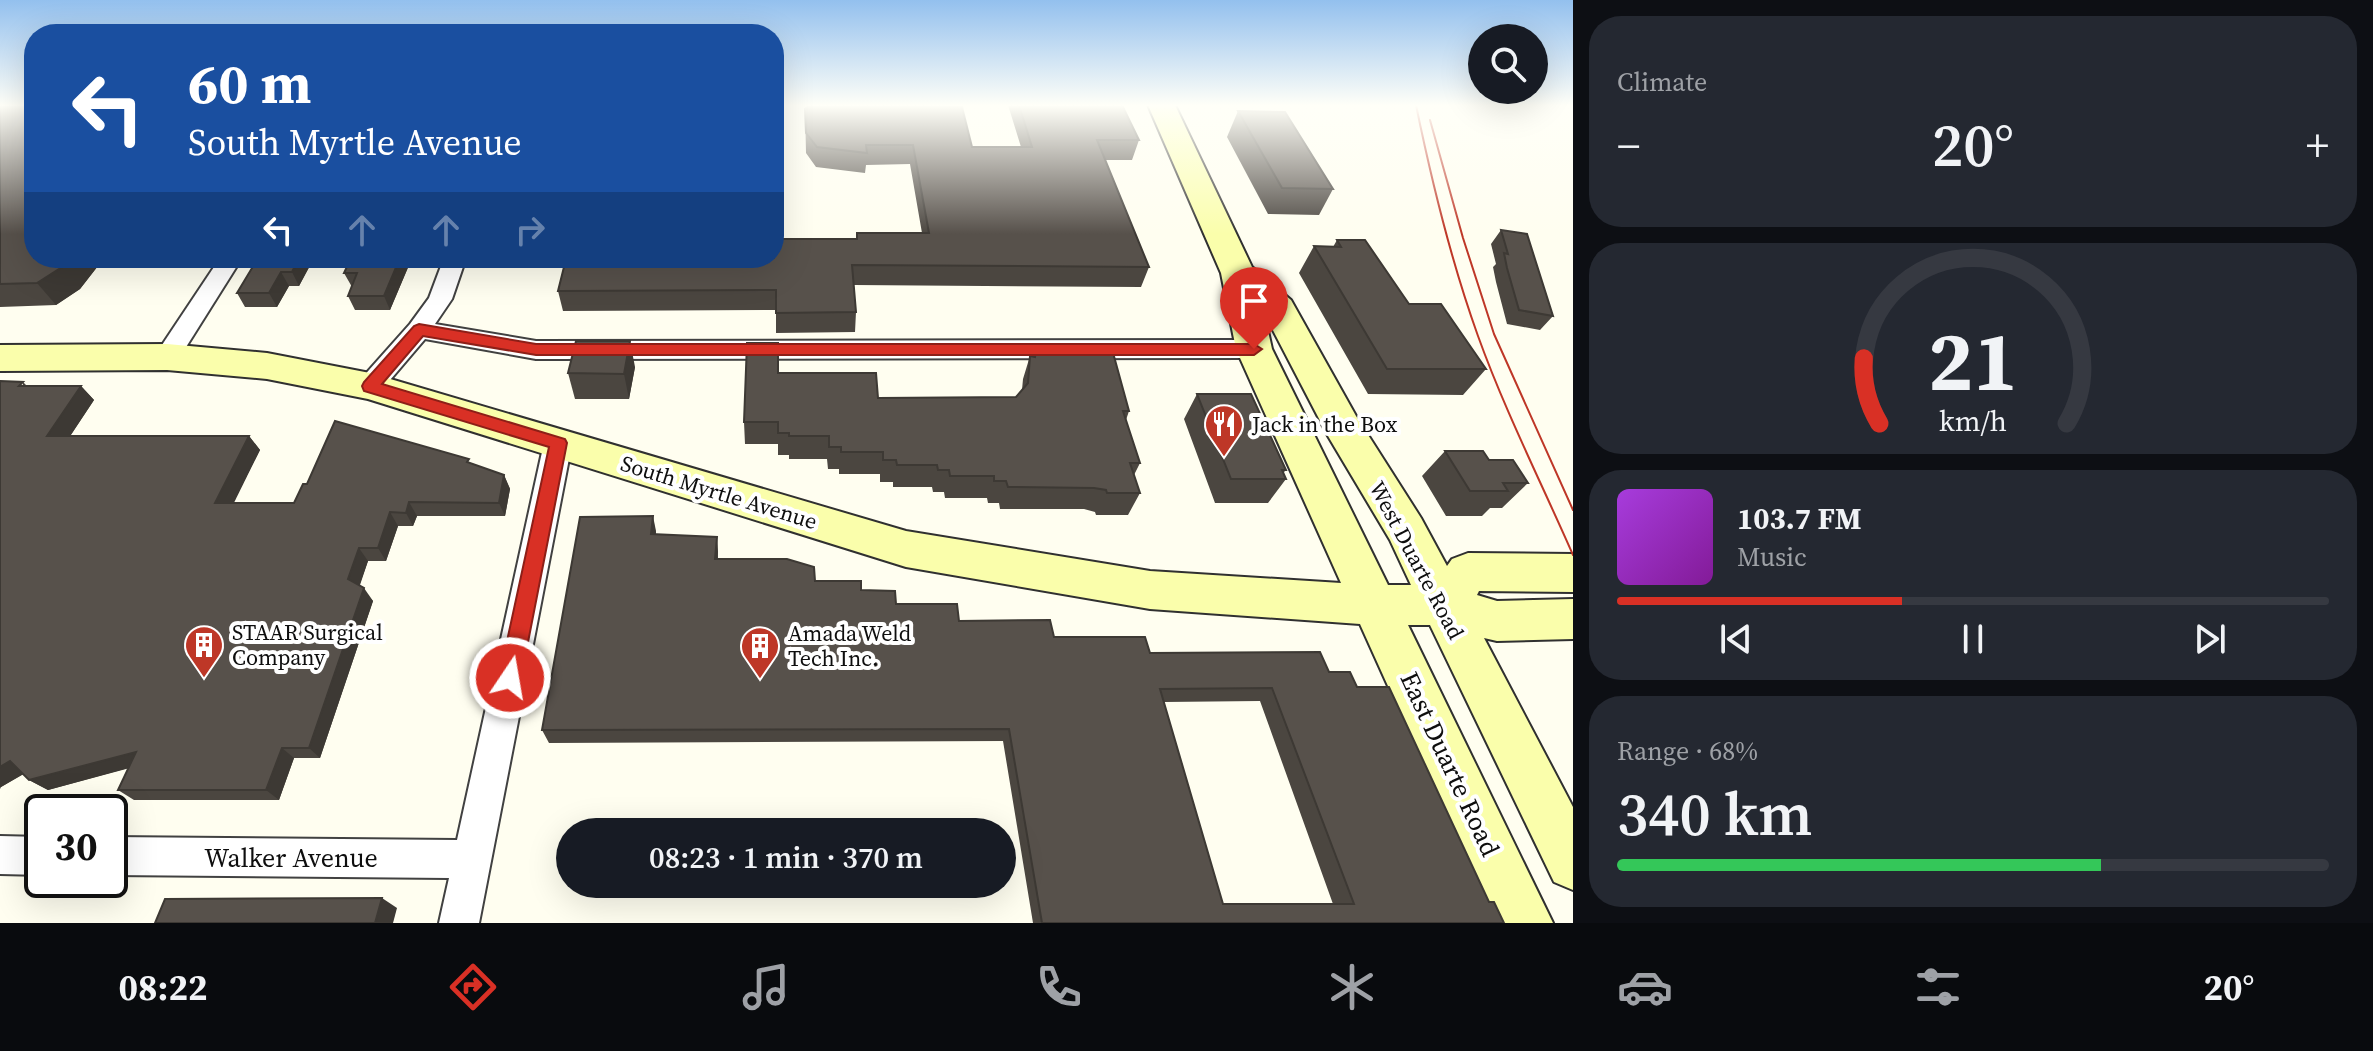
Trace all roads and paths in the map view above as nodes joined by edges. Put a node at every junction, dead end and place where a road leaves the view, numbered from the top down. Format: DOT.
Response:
graph roads {
  1 [pos="1181,148"];
  2 [pos="225,268"];
  3 [pos="451,268"];
  4 [pos="1238,273"];
  5 [pos="419,330"];
  6 [pos="1254,349"];
  7 [pos="167,357"];
  8 [pos="0,358"];
  9 [pos="370,386"];
  10 [pos="558,443"];
  11 [pos="1573,573"];
  12 [pos="1375,605"];
  13 [pos="1443,605"];
  14 [pos="1573,619"];
  15 [pos="0,855"];
  16 [pos="24,856"];
  17 [pos="128,856"];
  18 [pos="472,859"];
  19 [pos="1573,863"];
  20 [pos="459,923"];
  21 [pos="1524,923"];
  1 -- 4 [label="main road, West Duarte Road"];
  2 -- 7 [label="street"];
  3 -- 5 [label="street"];
  4 -- 6 [label="main road, West Duarte Road"];
  4 -- 13 [label="main road, West Duarte Road"];
  5 -- 6 [label="street"];
  5 -- 9 [label="street"];
  6 -- 12 [label="main road, West Duarte Road"];
  7 -- 8 [label="main road, South Myrtle Avenue"];
  7 -- 9 [label="main road, South Myrtle Avenue"];
  9 -- 10 [label="main road, South Myrtle Avenue"];
  10 -- 12 [label="main road, South Myrtle Avenue"];
  10 -- 18 [label="street"];
  11 -- 13 [label="main road"];
  12 -- 13 [label="main road, South Myrtle Avenue"];
  12 -- 21 [label="main road, East Duarte Road"];
  13 -- 14 [label="main road, South Myrtle Avenue"];
  13 -- 19 [label="main road, West Duarte Road"];
  15 -- 16 [label="street"];
  17 -- 18 [label="street, Walker Avenue"];
  18 -- 20 [label="street"];
}
